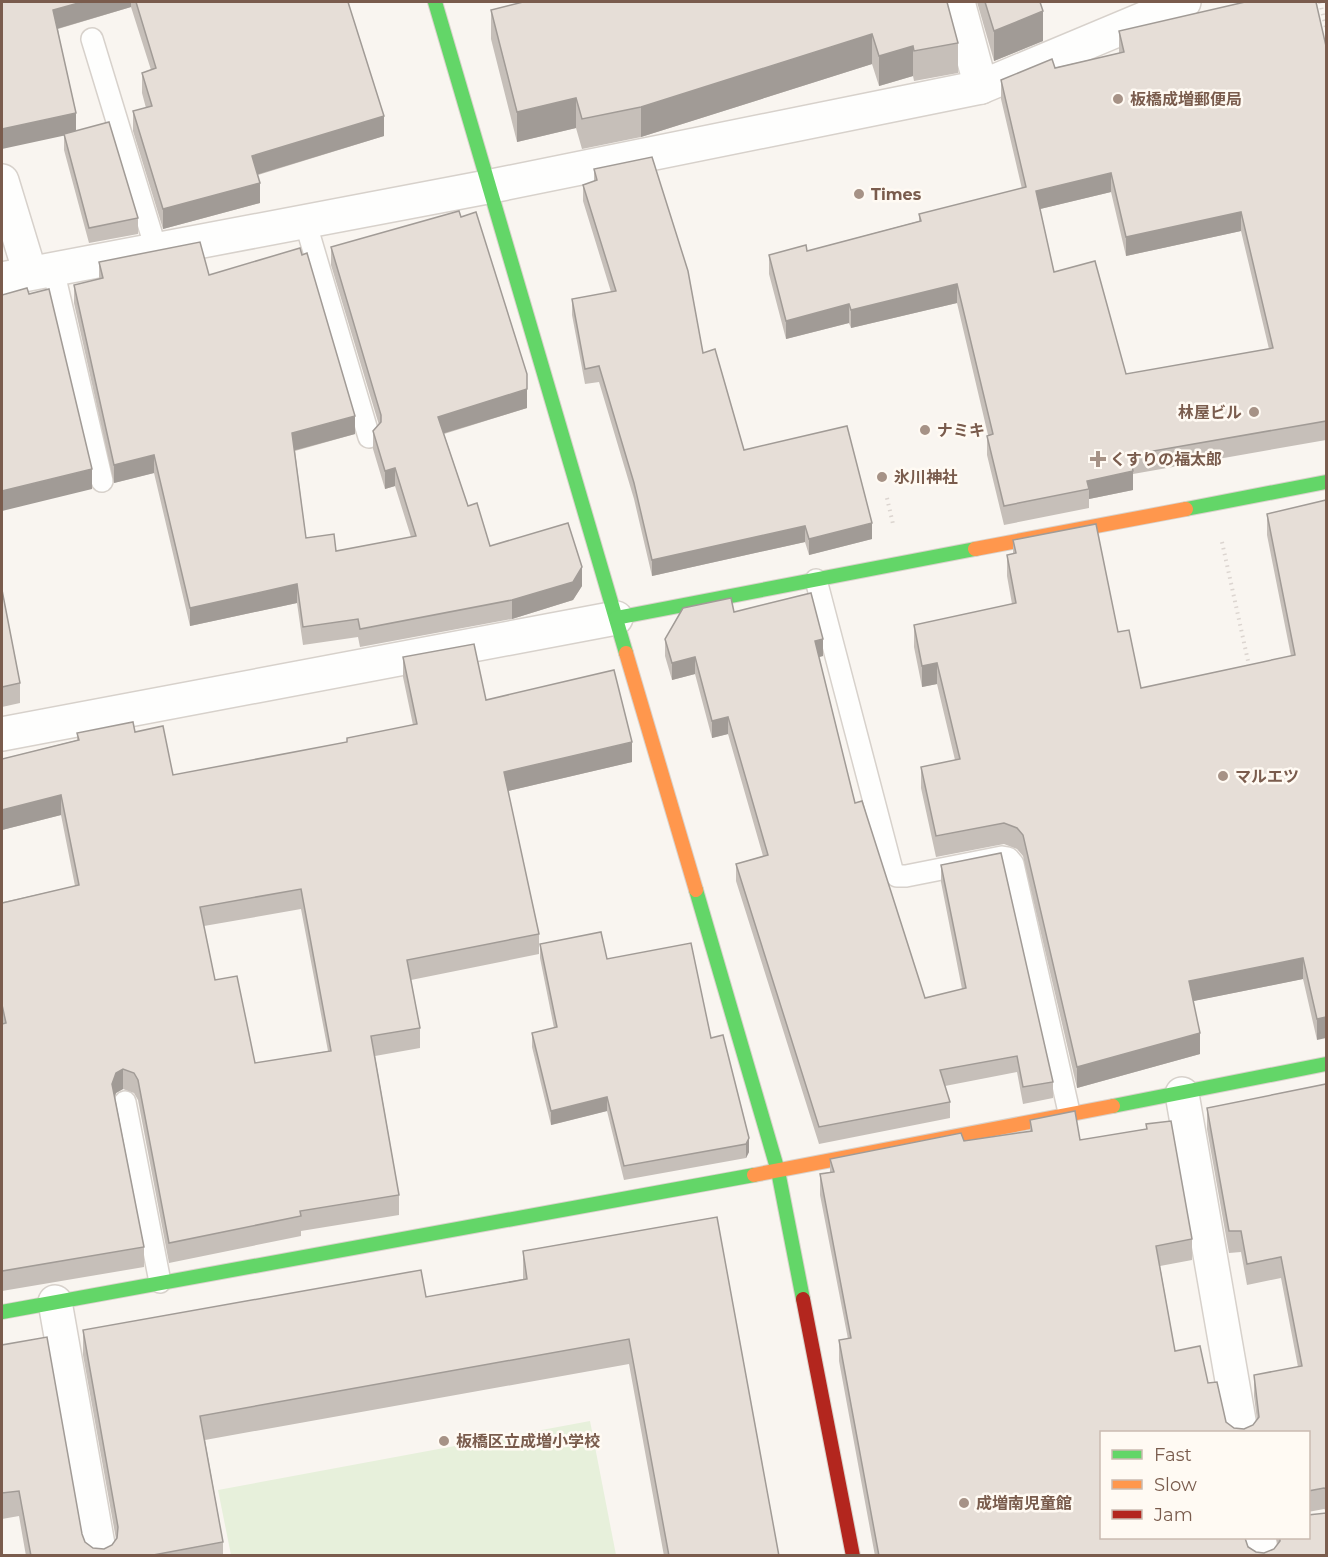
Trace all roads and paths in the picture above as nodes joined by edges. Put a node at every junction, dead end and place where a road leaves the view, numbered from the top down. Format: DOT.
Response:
graph roads {
  1 [pos="435,2"];
  2 [pos="957,2"];
  3 [pos="1184,2"];
  4 [pos="1320,2"];
  5 [pos="1326,28"];
  6 [pos="92,39"];
  7 [pos="981,87"];
  8 [pos="2,181"];
  9 [pos="487,187"];
  10 [pos="304,221"];
  11 [pos="156,249"];
  12 [pos="28,273"];
  13 [pos="369,437"];
  14 [pos="102,481"];
  15 [pos="1326,482"];
  16 [pos="1213,503"];
  17 [pos="816,580"];
  18 [pos="616,618"];
  19 [pos="1250,672"];
  20 [pos="2,734"];
  21 [pos="1326,1064"];
  22 [pos="1182,1094"];
  23 [pos="125,1102"];
  24 [pos="1069,1112"];
  25 [pos="778,1171"];
  26 [pos="160,1282"];
  27 [pos="56,1302"];
  28 [pos="2,1312"];
  29 [pos="1241,1431"];
  30 [pos="1259,1539"];
  31 [pos="100,1556"];
  32 [pos="853,1556"];
  33 [pos="1262,1556"];
  1 -- 9 [label="street"];
  2 -- 7 [label="street"];
  3 -- 7 [label="street"];
  4 -- 5 [label="path"];
  6 -- 11 [label="lane"];
  7 -- 9 [label="street"];
  8 -- 12 [label="street"];
  9 -- 10 [label="street"];
  9 -- 18 [label="street"];
  10 -- 11 [label="street"];
  10 -- 13 [label="lane"];
  11 -- 12 [label="street"];
  12 -- 14 [label="lane"];
  15 -- 16 [label="street"];
  16 -- 17 [label="street"];
  16 -- 19 [label="path"];
  17 -- 18 [label="street"];
  17 -- 24 [label="lane"];
  18 -- 20 [label="street"];
  18 -- 25 [label="street"];
  21 -- 22 [label="street"];
  22 -- 24 [label="street"];
  22 -- 29 [label="street"];
  23 -- 26 [label="lane"];
  24 -- 25 [label="street"];
  25 -- 26 [label="street"];
  25 -- 32 [label="street"];
  26 -- 27 [label="street"];
  27 -- 28 [label="street"];
  27 -- 31 [label="street"];
  30 -- 33 [label="street"];
}
